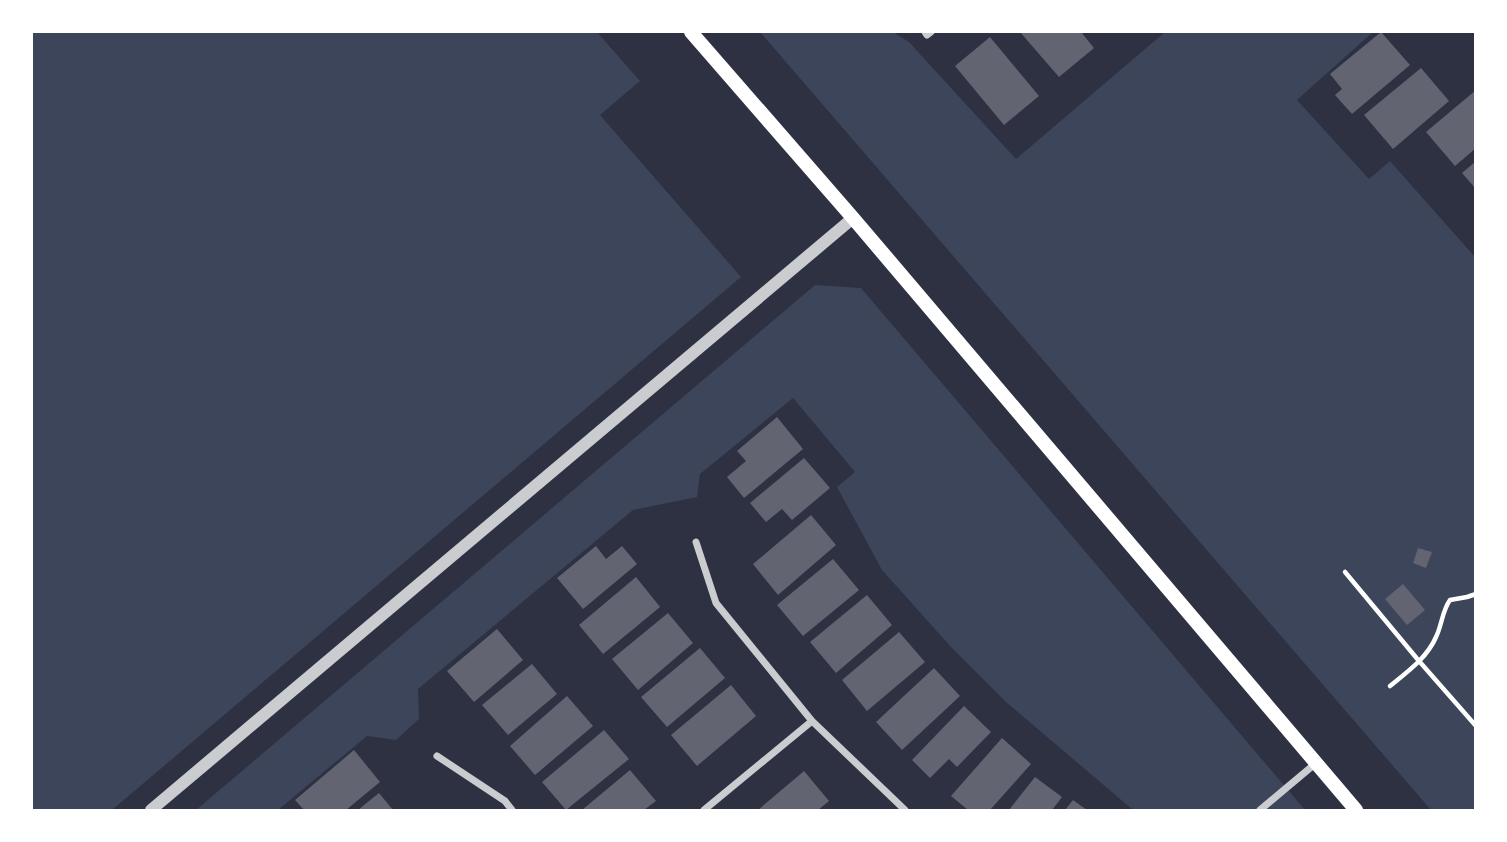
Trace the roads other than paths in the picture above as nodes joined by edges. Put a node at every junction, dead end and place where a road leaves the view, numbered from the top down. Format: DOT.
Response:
graph roads {
  1 [pos="691,32"];
  2 [pos="853,218"];
  3 [pos="696,542"];
  4 [pos="812,721"];
  5 [pos="437,756"];
  6 [pos="1316,763"];
  7 [pos="151,810"];
  8 [pos="512,810"];
  9 [pos="704,810"];
  10 [pos="905,810"];
  11 [pos="1260,810"];
  12 [pos="1356,810"];
  1 -- 2 [label="main road"];
  2 -- 6 [label="main road"];
  2 -- 7 [label="street"];
  3 -- 4 [label="street"];
  4 -- 9 [label="street"];
  4 -- 10 [label="street"];
  5 -- 8 [label="street"];
  6 -- 11 [label="street"];
  6 -- 12 [label="main road"];
}
